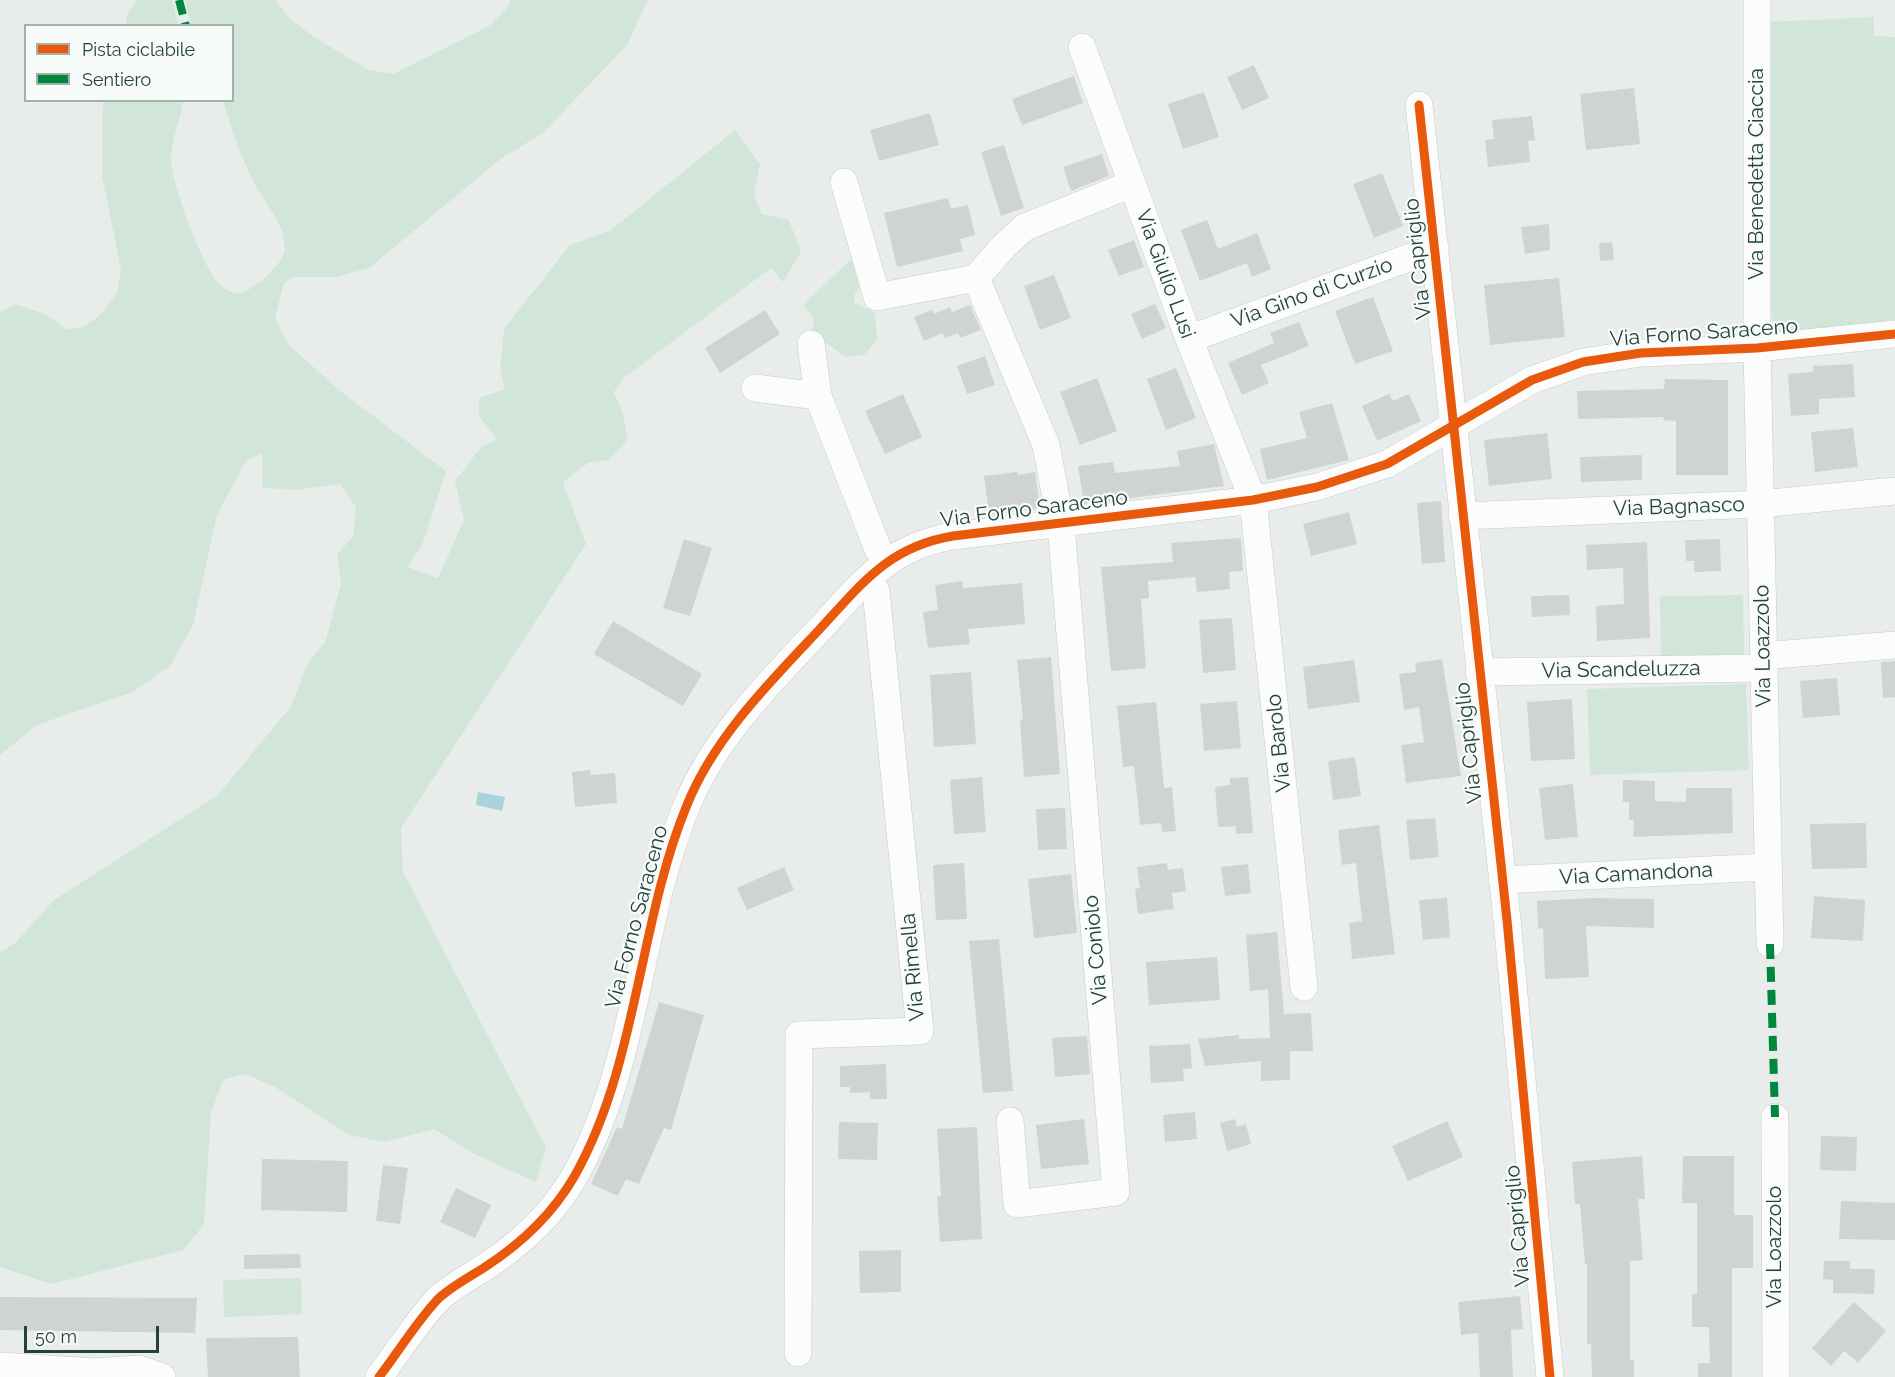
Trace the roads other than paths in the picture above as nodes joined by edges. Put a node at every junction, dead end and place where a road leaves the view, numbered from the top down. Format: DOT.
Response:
graph roads {
  1 [pos="1757,0"];
  2 [pos="1082,47"];
  3 [pos="1419,105"];
  4 [pos="844,182"];
  5 [pos="1132,184"];
  6 [pos="1435,248"];
  7 [pos="976,278"];
  8 [pos="1895,334"];
  9 [pos="1189,339"];
  10 [pos="811,344"];
  11 [pos="1757,348"];
  12 [pos="755,388"];
  13 [pos="818,396"];
  14 [pos="1454,427"];
  15 [pos="1895,491"];
  16 [pos="1253,500"];
  17 [pos="1760,504"];
  18 [pos="1462,516"];
  19 [pos="1061,525"];
  20 [pos="887,561"];
  21 [pos="867,579"];
  22 [pos="1895,645"];
  23 [pos="1763,662"];
  24 [pos="1479,672"];
  25 [pos="1769,867"];
  26 [pos="1502,880"];
  27 [pos="1770,944"];
  28 [pos="1305,987"];
  29 [pos="1774,1117"];
  30 [pos="1010,1121"];
  31 [pos="798,1353"];
  32 [pos="0,1366"];
  33 [pos="94,1374"];
  34 [pos="162,1377"];
  35 [pos="379,1377"];
  36 [pos="1550,1377"];
  37 [pos="1776,1377"];
  1 -- 11 [label="street, Via Benedetta Ciaccia"];
  2 -- 5 [label="street, Via Giulio Lusi"];
  3 -- 6 [label="street, Via Capriglio"];
  4 -- 7 [label="street"];
  5 -- 7 [label="street"];
  5 -- 9 [label="street, Via Giulio Lusi"];
  6 -- 9 [label="street, Via Gino di Curzio"];
  6 -- 14 [label="street, Via Capriglio"];
  7 -- 19 [label="street"];
  8 -- 11 [label="street, Via Forno Saraceno"];
  9 -- 16 [label="street, Via Giulio Lusi"];
  10 -- 13 [label="street"];
  11 -- 14 [label="street, Via Forno Saraceno"];
  11 -- 17 [label="street, Via Loazzolo"];
  12 -- 13 [label="street"];
  13 -- 20 [label="street"];
  14 -- 16 [label="street, Via Forno Saraceno"];
  14 -- 18 [label="street, Via Capriglio"];
  15 -- 17 [label="street, Via Bagnasco"];
  16 -- 19 [label="street, Via Forno Saraceno"];
  16 -- 28 [label="street, Via Barolo"];
  17 -- 18 [label="street, Via Bagnasco"];
  17 -- 23 [label="street, Via Loazzolo"];
  18 -- 24 [label="street, Via Capriglio"];
  19 -- 20 [label="street, Via Forno Saraceno"];
  19 -- 30 [label="street, Via Coniolo"];
  20 -- 21 [label="street, Via Forno Saraceno"];
  21 -- 31 [label="street, Via Rimella"];
  21 -- 35 [label="street, Via Forno Saraceno"];
  22 -- 23 [label="street, Via Scandeluzza"];
  23 -- 24 [label="street, Via Scandeluzza"];
  23 -- 25 [label="street, Via Loazzolo"];
  24 -- 26 [label="street, Via Capriglio"];
  25 -- 26 [label="street, Via Camandona"];
  25 -- 27 [label="street, Via Loazzolo"];
  26 -- 36 [label="street, Via Capriglio"];
  29 -- 37 [label="street, Via Loazzolo"];
  32 -- 33 [label="street"];
  33 -- 34 [label="street"];
}
